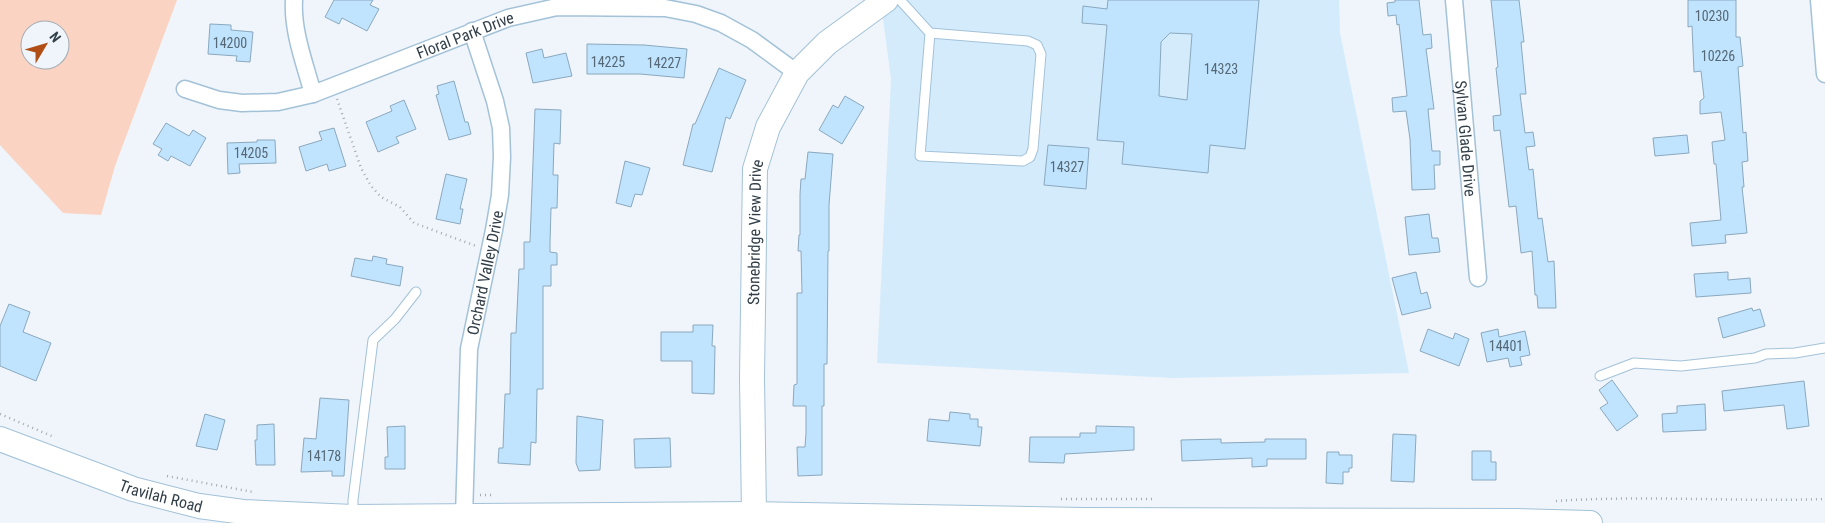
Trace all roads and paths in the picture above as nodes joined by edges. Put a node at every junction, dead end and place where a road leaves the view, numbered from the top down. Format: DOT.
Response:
graph roads {
  1 [pos="294,0"];
  2 [pos="886,0"];
  3 [pos="900,0"];
  4 [pos="1454,0"];
  5 [pos="1819,0"];
  6 [pos="697,7"];
  7 [pos="472,31"];
  8 [pos="930,33"];
  9 [pos="797,73"];
  10 [pos="1825,74"];
  11 [pos="333,86"];
  12 [pos="185,89"];
  13 [pos="313,94"];
  14 [pos="490,251"];
  15 [pos="1478,278"];
  16 [pos="416,292"];
  17 [pos="1825,348"];
  18 [pos="1600,376"];
  19 [pos="0,414"];
  20 [pos="0,439"];
  21 [pos="60,439"];
  22 [pos="160,475"];
  23 [pos="259,492"];
  24 [pos="493,495"];
  25 [pos="1053,499"];
  26 [pos="1157,499"];
  27 [pos="1825,499"];
  28 [pos="1547,502"];
  29 [pos="464,506"];
  30 [pos="353,517"];
  31 [pos="754,518"];
  32 [pos="590,519"];
  33 [pos="1084,521"];
  34 [pos="1516,522"];
  35 [pos="1590,523"];
  1 -- 13 [label="street"];
  2 -- 9 [label="main road, Stonebridge View Drive"];
  3 -- 8 [label="lane"];
  4 -- 15 [label="street, Sylvan Glade Drive"];
  5 -- 10 [label="street"];
  6 -- 7 [label="street, Floral Park Drive"];
  6 -- 9 [label="street, Floral Park Drive"];
  7 -- 11 [label="street, Floral Park Drive"];
  7 -- 14 [label="street, Orchard Valley Drive"];
  8 -- 8 [label="lane"];
  9 -- 31 [label="main road, Stonebridge View Drive"];
  11 -- 13 [label="street, Floral Park Drive"];
  11 -- 14 [label="path"];
  12 -- 13 [label="street, Floral Park Drive"];
  14 -- 29 [label="street, Orchard Valley Drive"];
  16 -- 30 [label="lane"];
  17 -- 18 [label="lane"];
  19 -- 21 [label="path"];
  20 -- 30 [label="main road, Travilah Road"];
  22 -- 23 [label="path"];
  24 -- 29 [label="path"];
  25 -- 26 [label="path"];
  27 -- 28 [label="path"];
  29 -- 30 [label="main road, Travilah Road"];
  29 -- 32 [label="main road, Travilah Road"];
  31 -- 32 [label="main road, Travilah Road"];
  31 -- 33 [label="main road, Travilah Road"];
  33 -- 34 [label="main road, Travilah Road"];
  34 -- 35 [label="main road, Travilah Road"];
}
